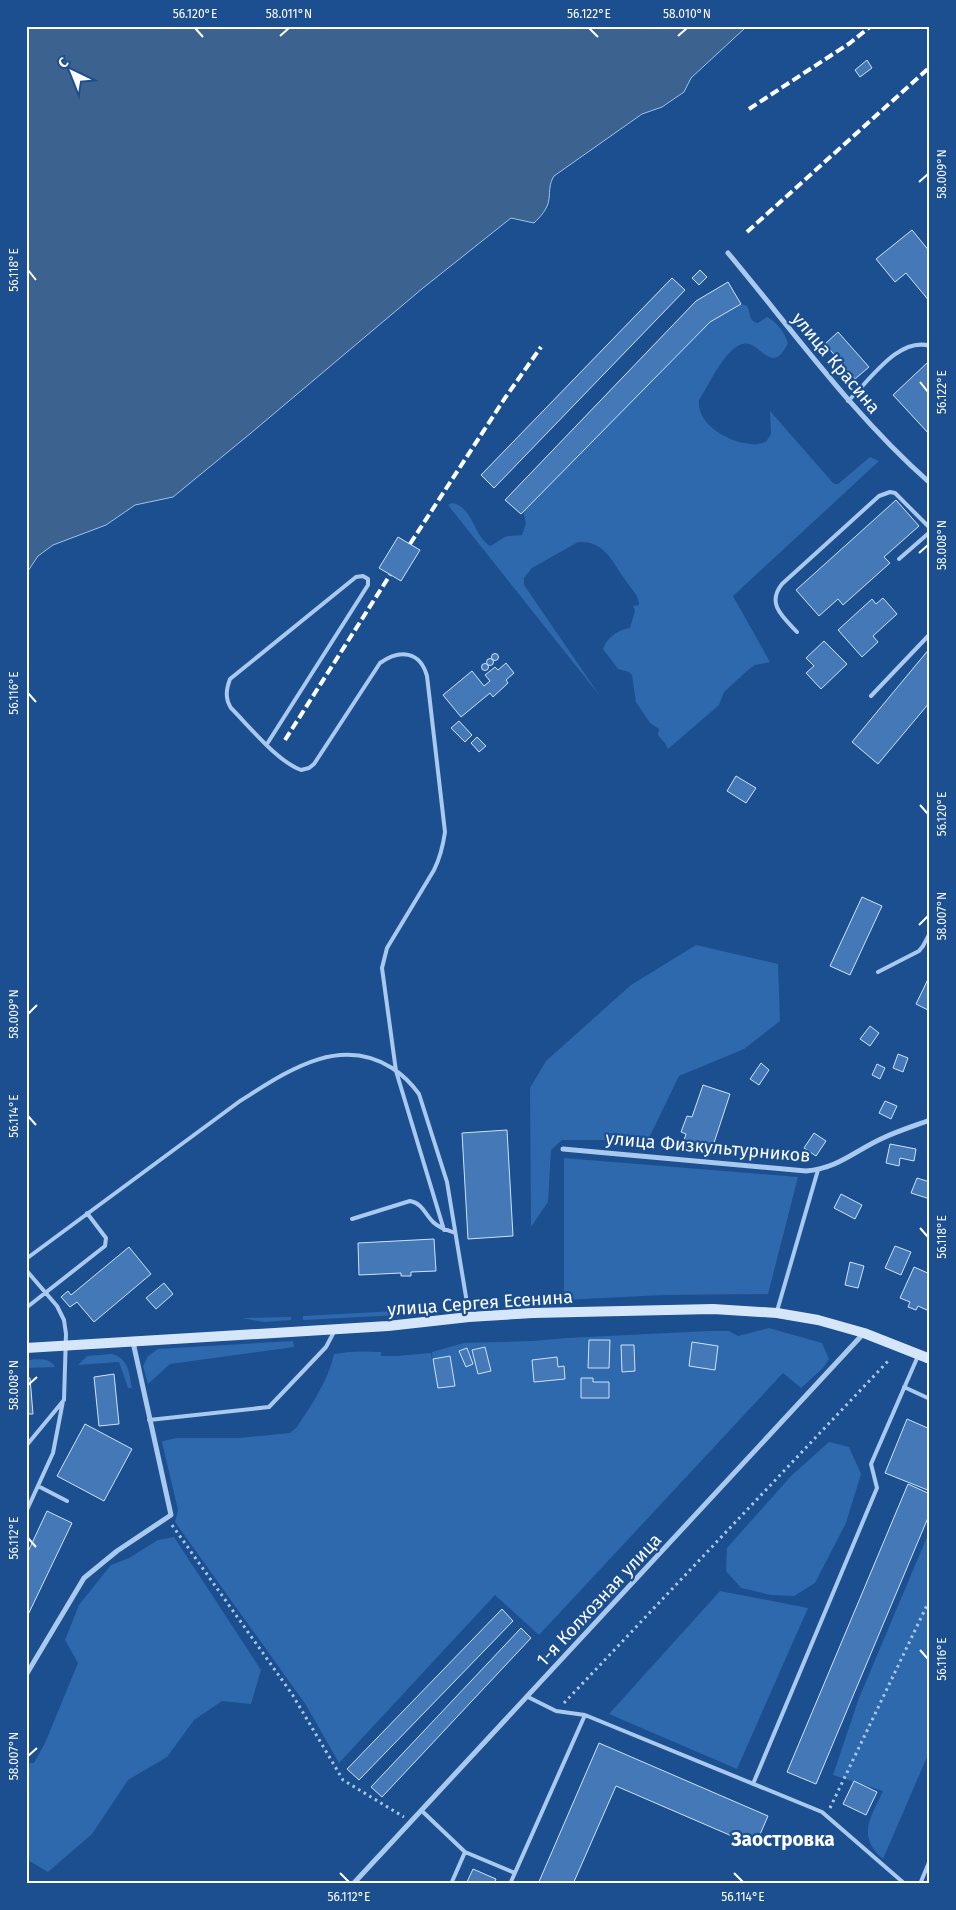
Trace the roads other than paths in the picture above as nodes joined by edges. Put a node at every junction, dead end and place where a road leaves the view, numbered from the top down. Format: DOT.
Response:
graph roads {
  1 [pos="728,253"];
  2 [pos="930,346"];
  3 [pos="848,401"];
  4 [pos="930,483"];
  5 [pos="930,530"];
  6 [pos="899,559"];
  7 [pos="797,632"];
  8 [pos="930,634"];
  9 [pos="871,696"];
  10 [pos="267,744"];
  11 [pos="930,933"];
  12 [pos="878,972"];
  13 [pos="396,1071"];
  14 [pos="930,1120"];
  15 [pos="563,1149"];
  16 [pos="818,1170"];
  17 [pos="87,1213"];
  18 [pos="352,1219"];
  19 [pos="444,1230"];
  20 [pos="455,1232"];
  21 [pos="26,1259"];
  22 [pos="26,1270"];
  23 [pos="46,1293"];
  24 [pos="26,1308"];
  25 [pos="776,1313"];
  26 [pos="469,1317"];
  27 [pos="336,1329"];
  28 [pos="864,1333"];
  29 [pos="132,1341"];
  30 [pos="66,1345"];
  31 [pos="26,1348"];
  32 [pos="919,1354"];
  33 [pos="930,1359"];
  34 [pos="904,1387"];
  35 [pos="930,1399"];
  36 [pos="64,1400"];
  37 [pos="149,1420"];
  38 [pos="32,1438"];
  39 [pos="26,1439"];
  40 [pos="26,1446"];
  41 [pos="38,1486"];
  42 [pos="67,1501"];
  43 [pos="26,1512"];
  44 [pos="26,1674"];
  45 [pos="528,1697"];
  46 [pos="585,1715"];
  47 [pos="753,1784"];
  48 [pos="422,1811"];
  49 [pos="465,1852"];
  50 [pos="930,1860"];
  51 [pos="515,1873"];
  52 [pos="353,1884"];
  53 [pos="451,1884"];
  54 [pos="510,1884"];
  55 [pos="905,1884"];
  56 [pos="920,1884"];
  1 -- 3 [label="street, улица Красина"];
  2 -- 3 [label="lane"];
  3 -- 4 [label="street, улица Красина"];
  5 -- 6 [label="lane"];
  5 -- 7 [label="lane"];
  8 -- 9 [label="lane"];
  10 -- 10 [label="lane"];
  10 -- 13 [label="lane"];
  11 -- 12 [label="lane"];
  13 -- 17 [label="lane"];
  13 -- 19 [label="lane"];
  13 -- 20 [label="lane"];
  14 -- 16 [label="street, улица Физкультурников"];
  15 -- 16 [label="street, улица Физкультурников"];
  16 -- 25 [label="lane"];
  17 -- 21 [label="lane"];
  17 -- 23 [label="lane"];
  18 -- 19 [label="lane"];
  19 -- 20 [label="lane"];
  20 -- 26 [label="lane"];
  22 -- 23 [label="lane"];
  23 -- 24 [label="lane"];
  23 -- 30 [label="lane"];
  25 -- 26 [label="street, улица Сергея Есенина"];
  25 -- 28 [label="street, улица Сергея Есенина"];
  26 -- 27 [label="street, улица Сергея Есенина"];
  27 -- 29 [label="street, улица Сергея Есенина"];
  27 -- 37 [label="lane"];
  28 -- 32 [label="street, улица Сергея Есенина"];
  28 -- 45 [label="street, 1-я Колхозная улица"];
  29 -- 30 [label="street, улица Сергея Есенина"];
  29 -- 37 [label="street"];
  30 -- 31 [label="street, улица Сергея Есенина"];
  30 -- 36 [label="lane"];
  32 -- 33 [label="street, улица Сергея Есенина"];
  32 -- 34 [label="lane"];
  34 -- 35 [label="lane"];
  34 -- 47 [label="lane"];
  36 -- 38 [label="lane"];
  36 -- 41 [label="lane"];
  37 -- 44 [label="street"];
  38 -- 39 [label="lane"];
  38 -- 40 [label="lane"];
  41 -- 42 [label="lane"];
  41 -- 43 [label="lane"];
  45 -- 46 [label="lane"];
  45 -- 48 [label="street, 1-я Колхозная улица"];
  46 -- 47 [label="lane"];
  46 -- 51 [label="lane"];
  47 -- 55 [label="lane"];
  48 -- 49 [label="lane"];
  48 -- 52 [label="street, 1-я Колхозная улица"];
  49 -- 51 [label="lane"];
  49 -- 53 [label="lane"];
  50 -- 56 [label="lane"];
  51 -- 54 [label="lane"];
}
